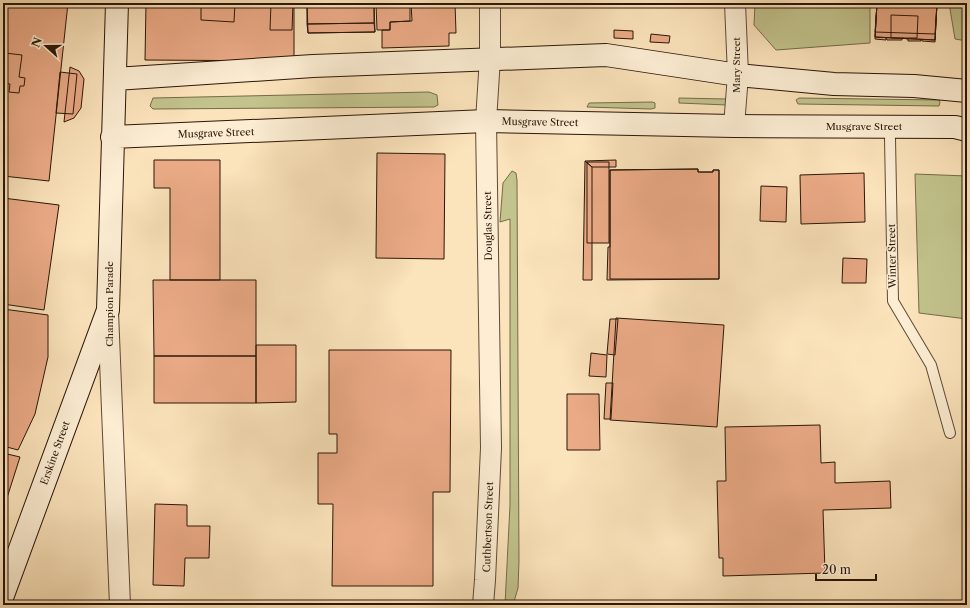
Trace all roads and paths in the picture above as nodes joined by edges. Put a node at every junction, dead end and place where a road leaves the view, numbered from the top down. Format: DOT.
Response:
graph roads {
  1 [pos="117,3"];
  2 [pos="490,3"];
  3 [pos="735,3"];
  4 [pos="490,58"];
  5 [pos="738,75"];
  6 [pos="115,80"];
  7 [pos="967,91"];
  8 [pos="486,121"];
  9 [pos="734,126"];
  10 [pos="967,130"];
  11 [pos="112,137"];
  12 [pos="890,138"];
  13 [pos="108,310"];
  14 [pos="950,434"];
  15 [pos="491,448"];
  16 [pos="3,595"];
  17 [pos="120,605"];
  18 [pos="483,605"];
  1 -- 6 [label="street, Champion Parade"];
  2 -- 4 [label="street, Douglas Street"];
  3 -- 5 [label="street, Mary Street"];
  4 -- 5 [label="street"];
  4 -- 6 [label="street"];
  4 -- 8 [label="street, Douglas Street"];
  5 -- 7 [label="street"];
  5 -- 9 [label="street, Mary Street"];
  6 -- 11 [label="street, Champion Parade"];
  8 -- 9 [label="street, Musgrave Street"];
  8 -- 11 [label="street, Musgrave Street"];
  8 -- 15 [label="street, Douglas Street"];
  9 -- 10 [label="street, Musgrave Street"];
  11 -- 13 [label="street, Champion Parade"];
  12 -- 14 [label="lane, Winter Street"];
  13 -- 16 [label="street, Erskine Street"];
  13 -- 17 [label="street, Champion Parade"];
  15 -- 18 [label="street, Cuthbertson Street"];
}
